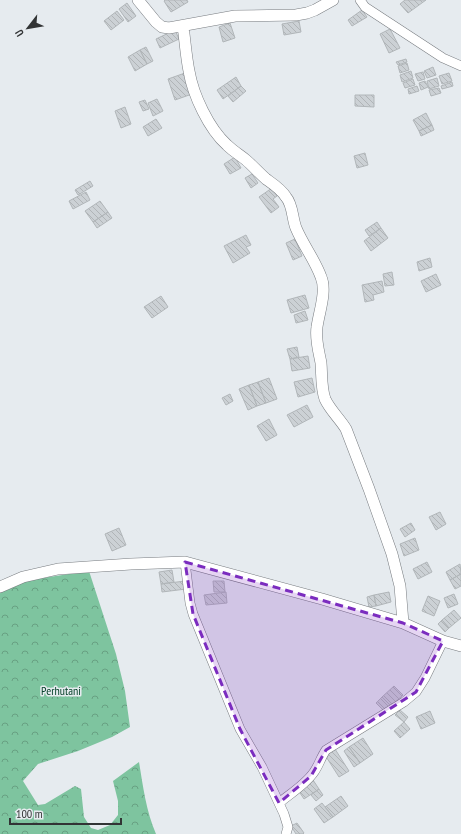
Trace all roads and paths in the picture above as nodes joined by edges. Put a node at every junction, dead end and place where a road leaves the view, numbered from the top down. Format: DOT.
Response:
graph roads {
  1 [pos="138,0"];
  2 [pos="333,0"];
  3 [pos="360,0"];
  4 [pos="183,26"];
  5 [pos="461,66"];
  6 [pos="185,562"];
  7 [pos="0,587"];
  8 [pos="403,623"];
  9 [pos="443,641"];
  10 [pos="461,646"];
  11 [pos="279,803"];
  12 [pos="286,834"];
  1 -- 4 [label="street"];
  2 -- 4 [label="street"];
  3 -- 5 [label="street"];
  4 -- 8 [label="street"];
  6 -- 7 [label="street"];
  6 -- 8 [label="street"];
  6 -- 11 [label="street"];
  8 -- 9 [label="street"];
  9 -- 10 [label="street"];
  9 -- 11 [label="street"];
  11 -- 12 [label="street"];
}
